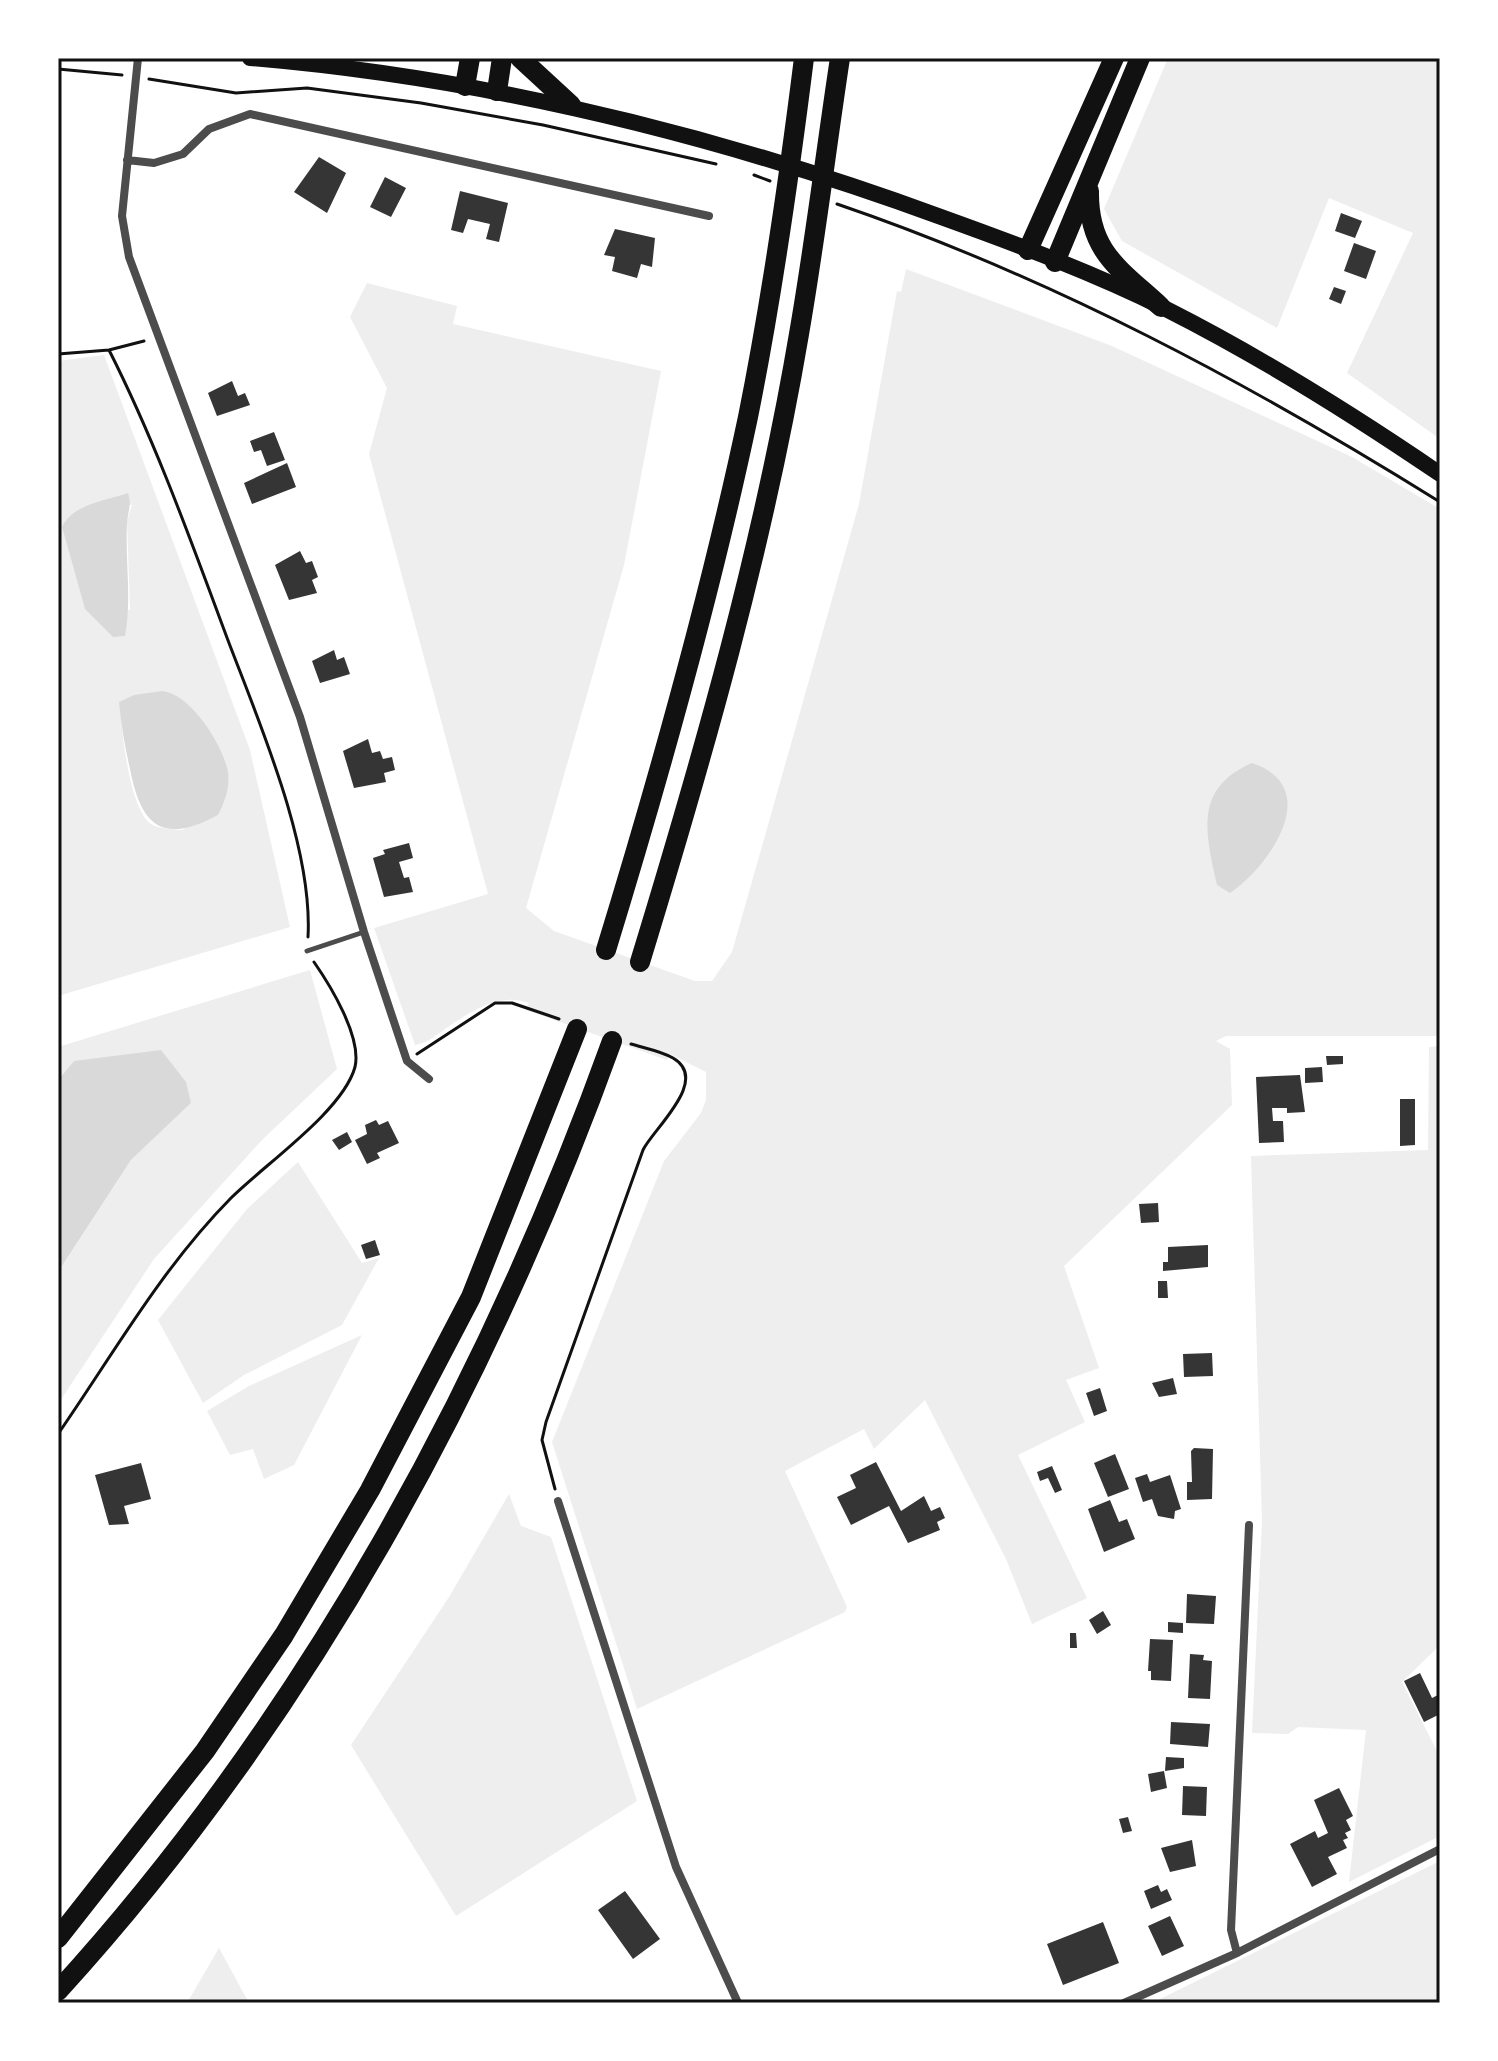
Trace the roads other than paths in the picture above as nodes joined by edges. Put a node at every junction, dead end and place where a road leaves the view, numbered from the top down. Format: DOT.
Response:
graph roads {
  1 [pos="138,58"];
  2 [pos="250,58"];
  3 [pos="470,58"];
  4 [pos="502,58"];
  5 [pos="520,58"];
  6 [pos="804,58"];
  7 [pos="840,58"];
  8 [pos="1114,58"];
  9 [pos="1140,58"];
  10 [pos="465,86"];
  11 [pos="497,91"];
  12 [pos="571,105"];
  13 [pos="127,160"];
  14 [pos="1089,187"];
  15 [pos="709,216"];
  16 [pos="1028,250"];
  17 [pos="1055,262"];
  18 [pos="1161,307"];
  19 [pos="1440,474"];
  20 [pos="364,932"];
  21 [pos="606,950"];
  22 [pos="307,951"];
  23 [pos="640,962"];
  24 [pos="577,1029"];
  25 [pos="612,1041"];
  26 [pos="429,1079"];
  27 [pos="558,1501"];
  28 [pos="1249,1525"];
  29 [pos="1440,1849"];
  30 [pos="58,1938"];
  31 [pos="1237,1953"];
  32 [pos="58,1991"];
  33 [pos="738,2003"];
  34 [pos="1124,2003"];
  1 -- 13 [label="street"];
  2 -- 10 [label="main road"];
  3 -- 10 [label="highway"];
  4 -- 11 [label="highway"];
  5 -- 12 [label="highway"];
  6 -- 21 [label="highway"];
  7 -- 23 [label="highway"];
  8 -- 16 [label="highway"];
  9 -- 14 [label="highway"];
  10 -- 11 [label="main road"];
  11 -- 12 [label="main road"];
  12 -- 16 [label="main road"];
  13 -- 15 [label="street"];
  13 -- 20 [label="street"];
  14 -- 17 [label="highway"];
  14 -- 18 [label="highway"];
  16 -- 17 [label="main road"];
  17 -- 18 [label="main road"];
  18 -- 19 [label="main road"];
  20 -- 22 [label="lane"];
  20 -- 26 [label="street"];
  24 -- 30 [label="highway"];
  25 -- 32 [label="highway"];
  27 -- 33 [label="street"];
  28 -- 31 [label="street"];
  29 -- 31 [label="street"];
  31 -- 34 [label="street"];
}
